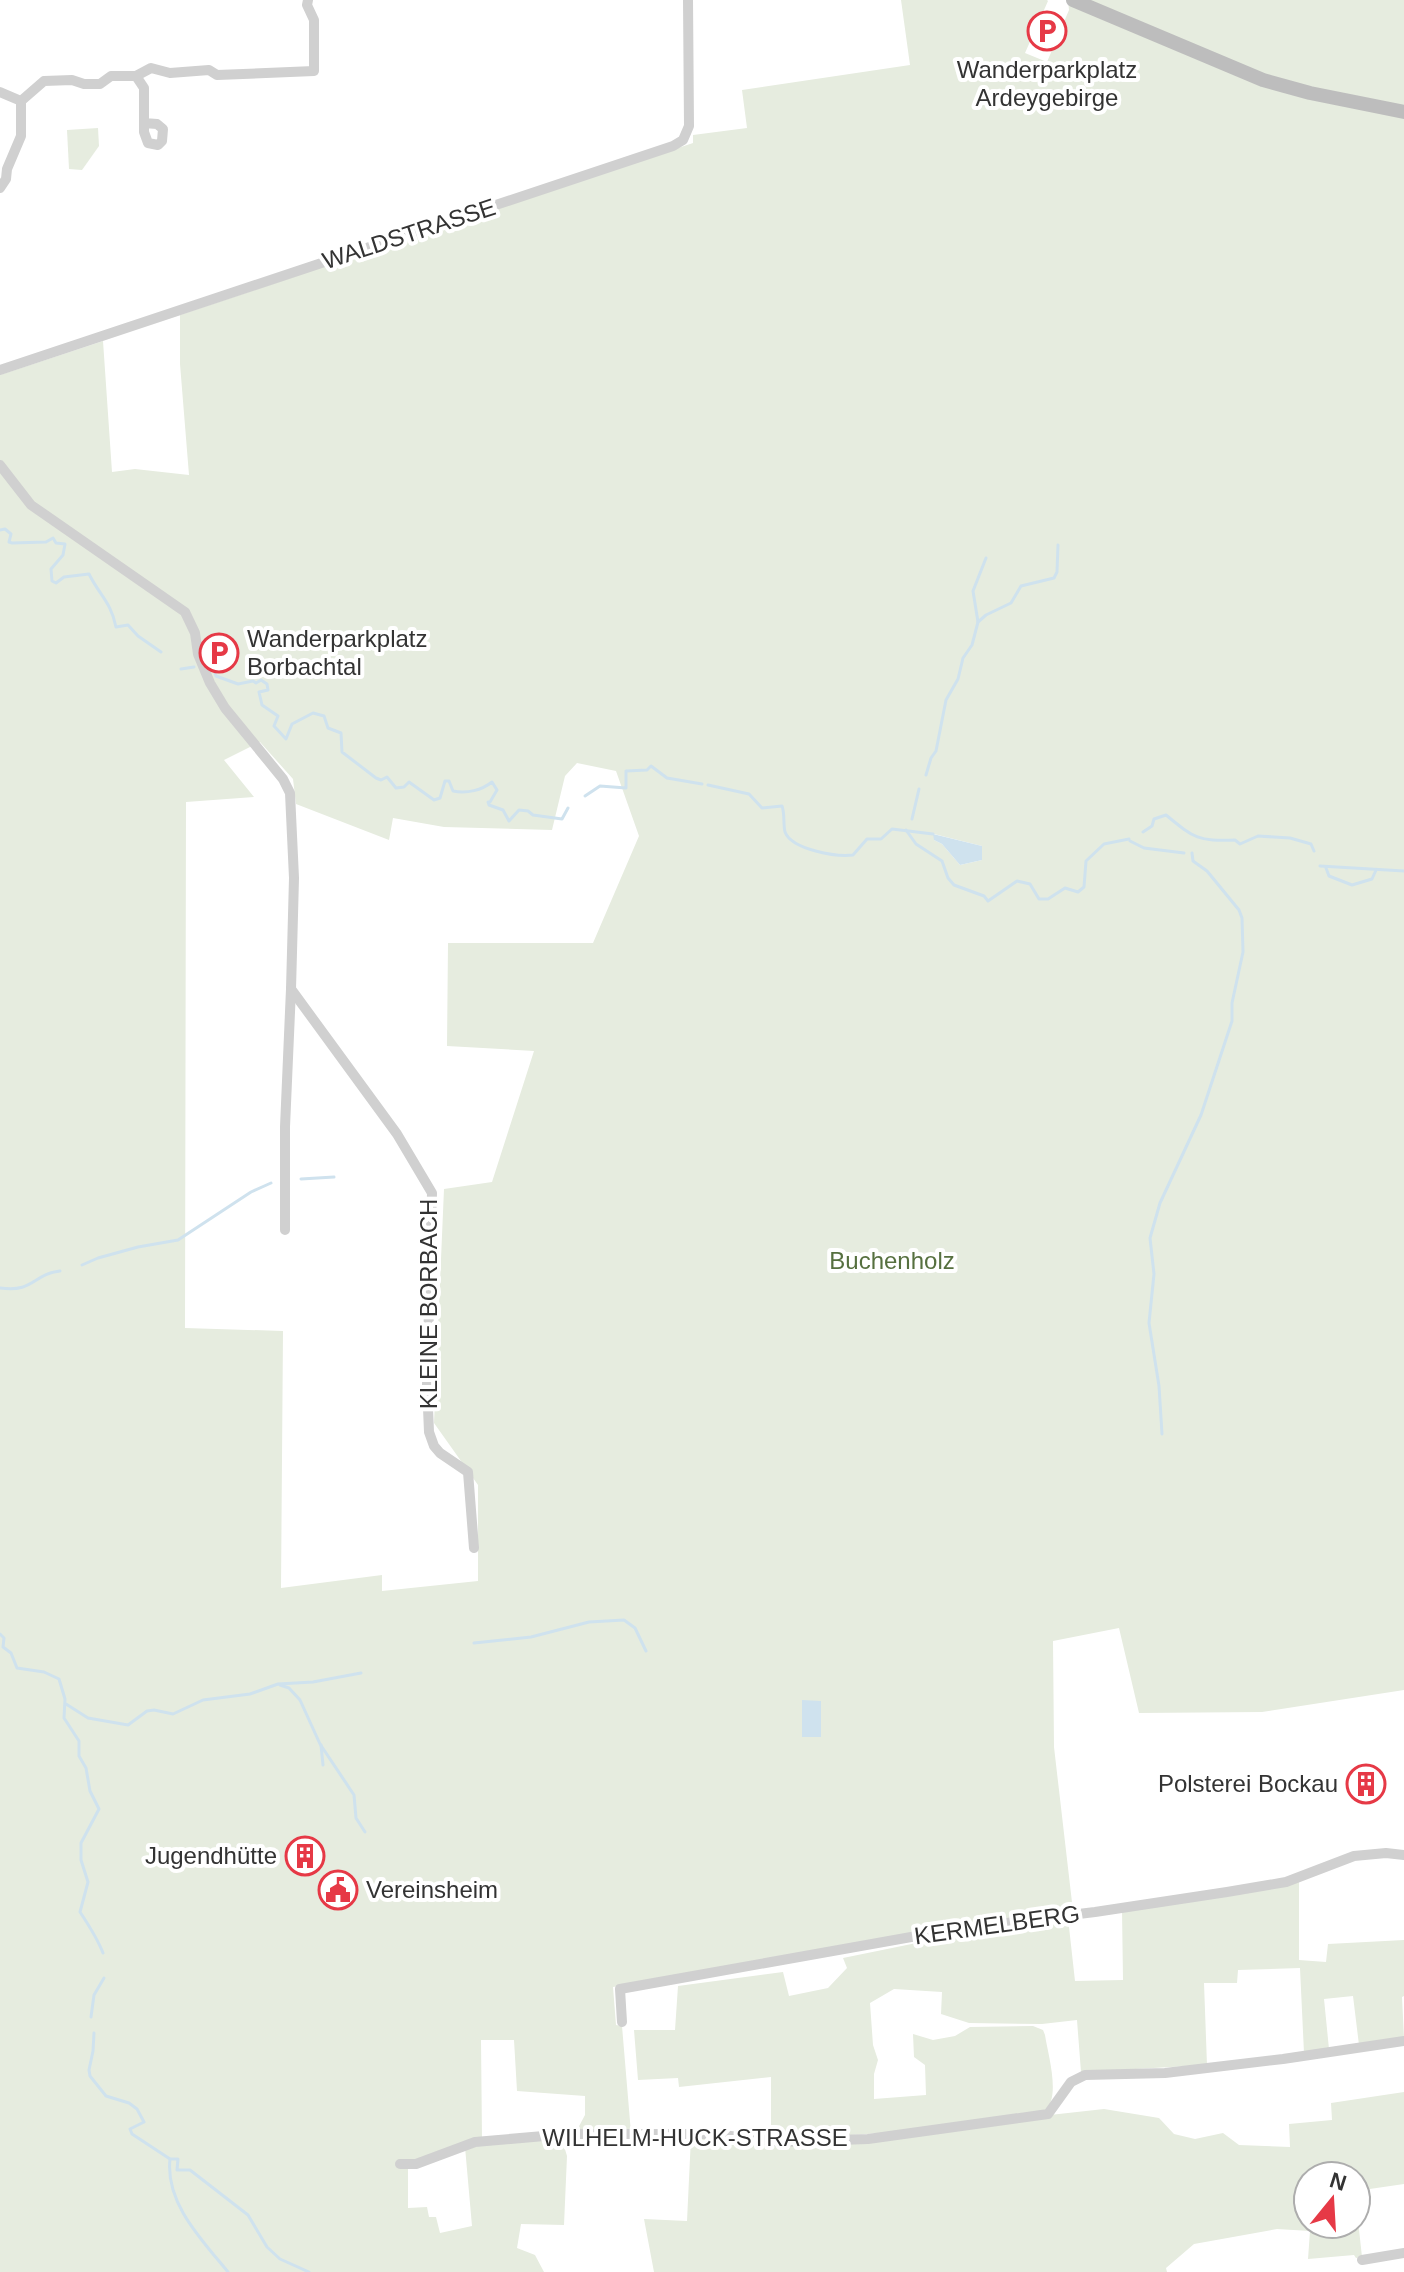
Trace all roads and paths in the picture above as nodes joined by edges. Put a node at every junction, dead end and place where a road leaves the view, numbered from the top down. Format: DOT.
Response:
graph roads {
  1 [pos="308,0"];
  2 [pos="688,0"];
  3 [pos="1073,0"];
  4 [pos="136,76"];
  5 [pos="0,92"];
  6 [pos="21,101"];
  7 [pos="1404,112"];
  8 [pos="144,123"];
  9 [pos="0,188"];
  10 [pos="0,370"];
  11 [pos="0,465"];
  12 [pos="291,989"];
  13 [pos="285,1230"];
  14 [pos="474,1548"];
  15 [pos="1404,1855"];
  16 [pos="622,2022"];
  17 [pos="1404,2041"];
  18 [pos="400,2164"];
  19 [pos="1404,2253"];
  20 [pos="1362,2260"];
  1 -- 4 [label="street"];
  2 -- 10 [label="street, WALDSTRASSE"];
  3 -- 7 [label="main road"];
  4 -- 6 [label="street"];
  4 -- 8 [label="street"];
  5 -- 6 [label="street"];
  6 -- 9 [label="street"];
  11 -- 12 [label="street"];
  12 -- 13 [label="street"];
  12 -- 14 [label="street, KLEINE BORBACH"];
  15 -- 16 [label="street, KERMELBERG"];
  17 -- 18 [label="street, WILHELM-HUCK-STRASSE"];
  19 -- 20 [label="street"];
}
